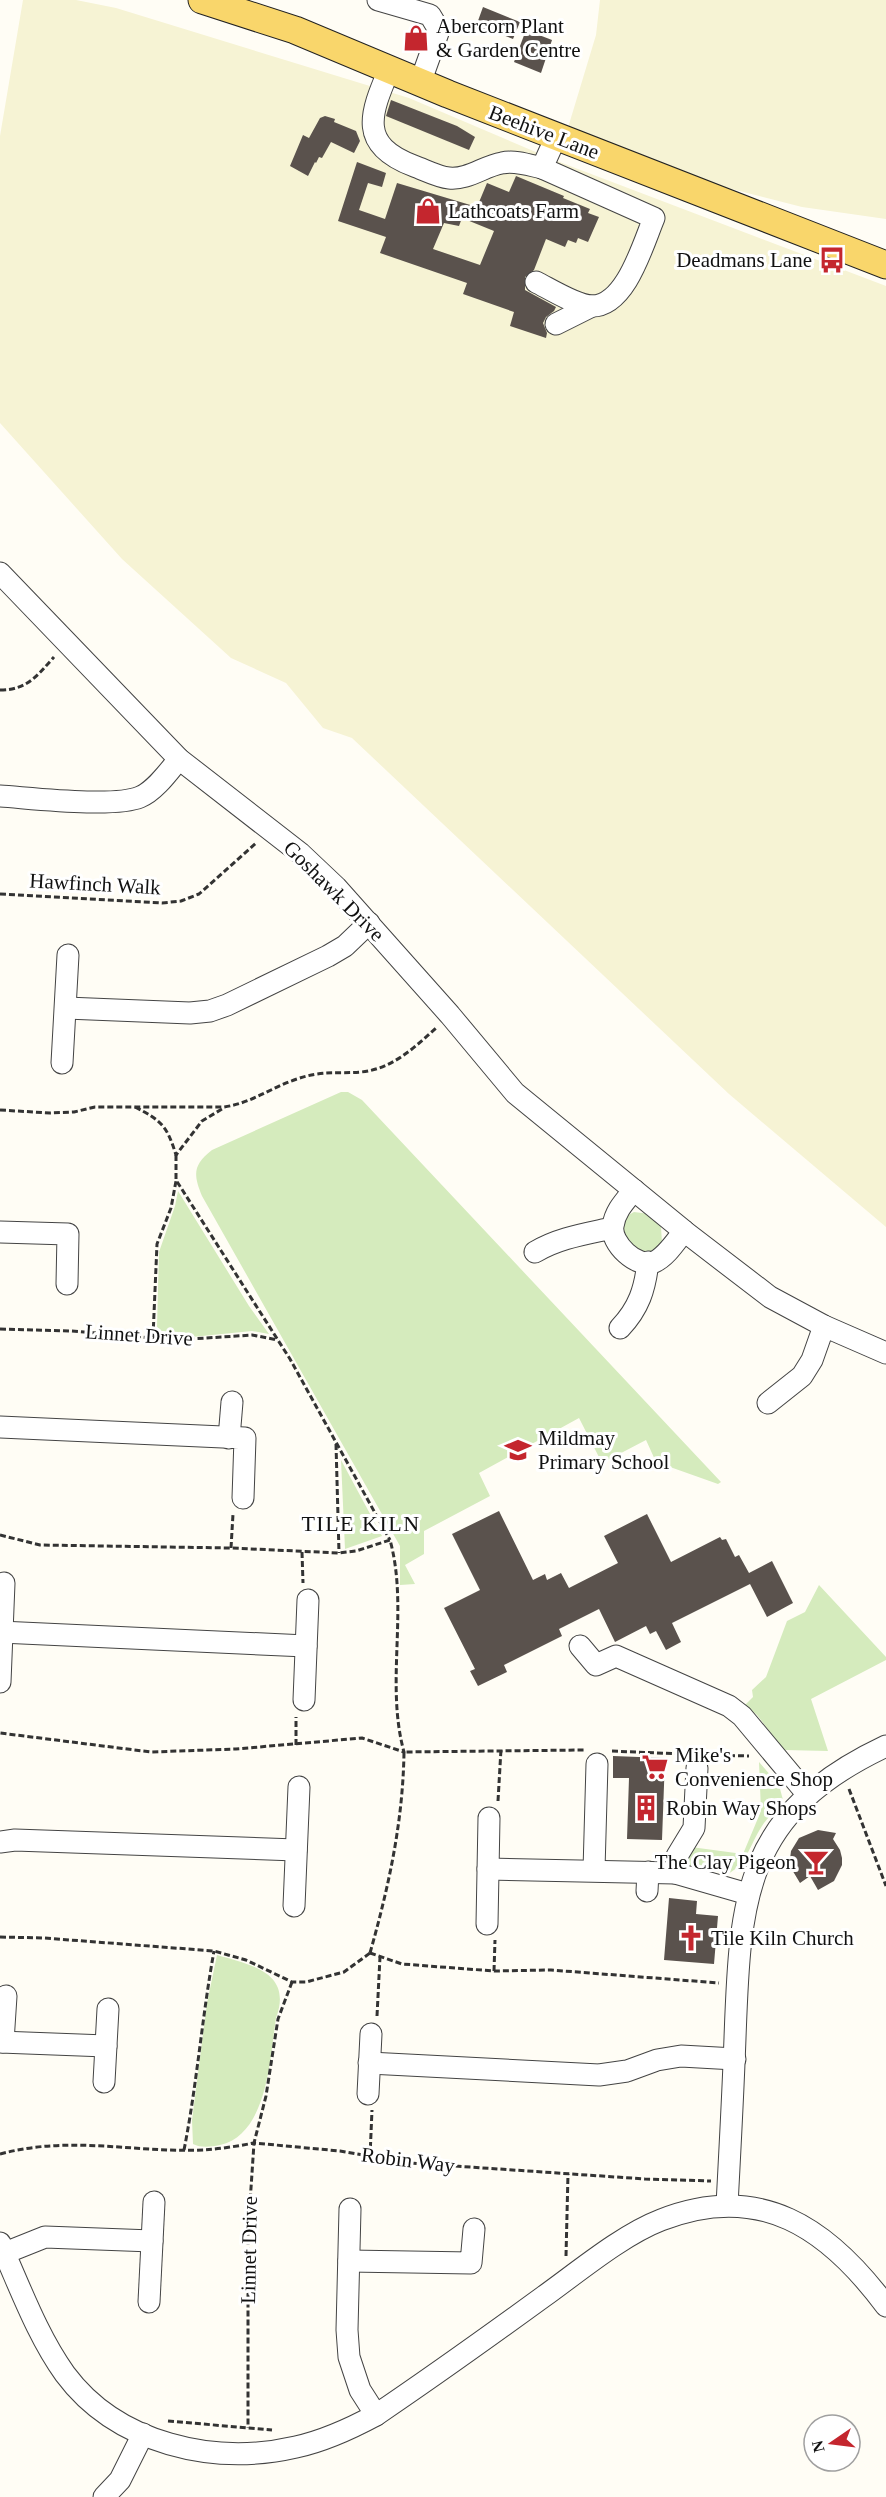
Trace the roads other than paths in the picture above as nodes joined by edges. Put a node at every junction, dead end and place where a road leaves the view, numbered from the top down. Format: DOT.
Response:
graph roads {
  1 [pos="202,0"];
  2 [pos="378,0"];
  3 [pos="389,70"];
  4 [pos="420,83"];
  5 [pos="556,137"];
  6 [pos="542,168"];
  7 [pos="886,265"];
  8 [pos="536,282"];
  9 [pos="592,306"];
  10 [pos="556,324"];
  11 [pos="0,573"];
  12 [pos="179,759"];
  13 [pos="0,796"];
  14 [pos="369,923"];
  15 [pos="68,955"];
  16 [pos="66,1008"];
  17 [pos="62,1063"];
  18 [pos="634,1190"];
  19 [pos="612,1228"];
  20 [pos="684,1231"];
  21 [pos="0,1232"];
  22 [pos="535,1252"];
  23 [pos="648,1262"];
  24 [pos="67,1284"];
  25 [pos="824,1326"];
  26 [pos="620,1328"];
  27 [pos="886,1353"];
  28 [pos="232,1402"];
  29 [pos="768,1403"];
  30 [pos="0,1428"];
  31 [pos="229,1438"];
  32 [pos="243,1498"];
  33 [pos="4,1583"];
  34 [pos="308,1600"];
  35 [pos="1,1633"];
  36 [pos="306,1646"];
  37 [pos="580,1646"];
  38 [pos="0,1682"];
  39 [pos="304,1700"];
  40 [pos="886,1746"];
  41 [pos="597,1764"];
  42 [pos="697,1768"];
  43 [pos="299,1787"];
  44 [pos="808,1795"];
  45 [pos="489,1818"];
  46 [pos="0,1842"];
  47 [pos="296,1850"];
  48 [pos="488,1869"];
  49 [pos="594,1870"];
  50 [pos="675,1873"];
  51 [pos="748,1894"];
  52 [pos="294,1906"];
  53 [pos="487,1924"];
  54 [pos="6,1996"];
  55 [pos="108,2009"];
  56 [pos="370,2034"];
  57 [pos="2,2042"];
  58 [pos="106,2046"];
  59 [pos="735,2059"];
  60 [pos="369,2063"];
  61 [pos="104,2082"];
  62 [pos="368,2094"];
  63 [pos="154,2202"];
  64 [pos="727,2205"];
  65 [pos="350,2209"];
  66 [pos="474,2229"];
  67 [pos="152,2241"];
  68 [pos="2,2248"];
  69 [pos="349,2261"];
  70 [pos="149,2302"];
  71 [pos="886,2306"];
  72 [pos="376,2415"];
  73 [pos="143,2434"];
  74 [pos="104,2497"];
  1 -- 3 [label="main road, Beehive Lane"];
  2 -- 4 [label="street"];
  3 -- 4 [label="main road, Beehive Lane"];
  3 -- 6 [label="street"];
  4 -- 5 [label="main road, Beehive Lane"];
  5 -- 6 [label="street"];
  5 -- 7 [label="main road, Beehive Lane"];
  6 -- 9 [label="street"];
  8 -- 9 [label="street"];
  9 -- 10 [label="street"];
  11 -- 12 [label="street, Goshawk Drive"];
  12 -- 13 [label="street"];
  12 -- 14 [label="street, Goshawk Drive"];
  14 -- 16 [label="street"];
  14 -- 18 [label="street, Goshawk Drive"];
  15 -- 16 [label="street"];
  16 -- 17 [label="street"];
  18 -- 19 [label="street"];
  18 -- 20 [label="street, Goshawk Drive"];
  19 -- 22 [label="street"];
  19 -- 23 [label="street"];
  20 -- 23 [label="street"];
  20 -- 25 [label="street, Goshawk Drive"];
  21 -- 24 [label="street"];
  23 -- 26 [label="street"];
  25 -- 27 [label="street, Goshawk Drive"];
  25 -- 29 [label="street"];
  28 -- 31 [label="street"];
  30 -- 31 [label="street"];
  31 -- 32 [label="street"];
  33 -- 35 [label="street"];
  34 -- 36 [label="street"];
  35 -- 36 [label="street"];
  35 -- 38 [label="street"];
  36 -- 39 [label="street"];
  37 -- 44 [label="street"];
  40 -- 44 [label="street"];
  41 -- 49 [label="street"];
  42 -- 50 [label="street"];
  43 -- 47 [label="street"];
  44 -- 51 [label="street"];
  45 -- 48 [label="street"];
  46 -- 47 [label="street"];
  47 -- 52 [label="street"];
  48 -- 49 [label="street"];
  48 -- 53 [label="street"];
  49 -- 50 [label="street"];
  50 -- 51 [label="street"];
  51 -- 59 [label="street"];
  54 -- 57 [label="street"];
  55 -- 58 [label="street"];
  56 -- 60 [label="street"];
  57 -- 58 [label="street"];
  58 -- 61 [label="street"];
  59 -- 60 [label="street"];
  59 -- 64 [label="street"];
  60 -- 62 [label="street"];
  63 -- 67 [label="street"];
  64 -- 71 [label="street"];
  64 -- 72 [label="street"];
  65 -- 69 [label="street"];
  66 -- 69 [label="street"];
  67 -- 68 [label="street"];
  67 -- 70 [label="street"];
  68 -- 73 [label="street"];
  69 -- 72 [label="street"];
  72 -- 73 [label="street"];
  73 -- 74 [label="street"];
}
